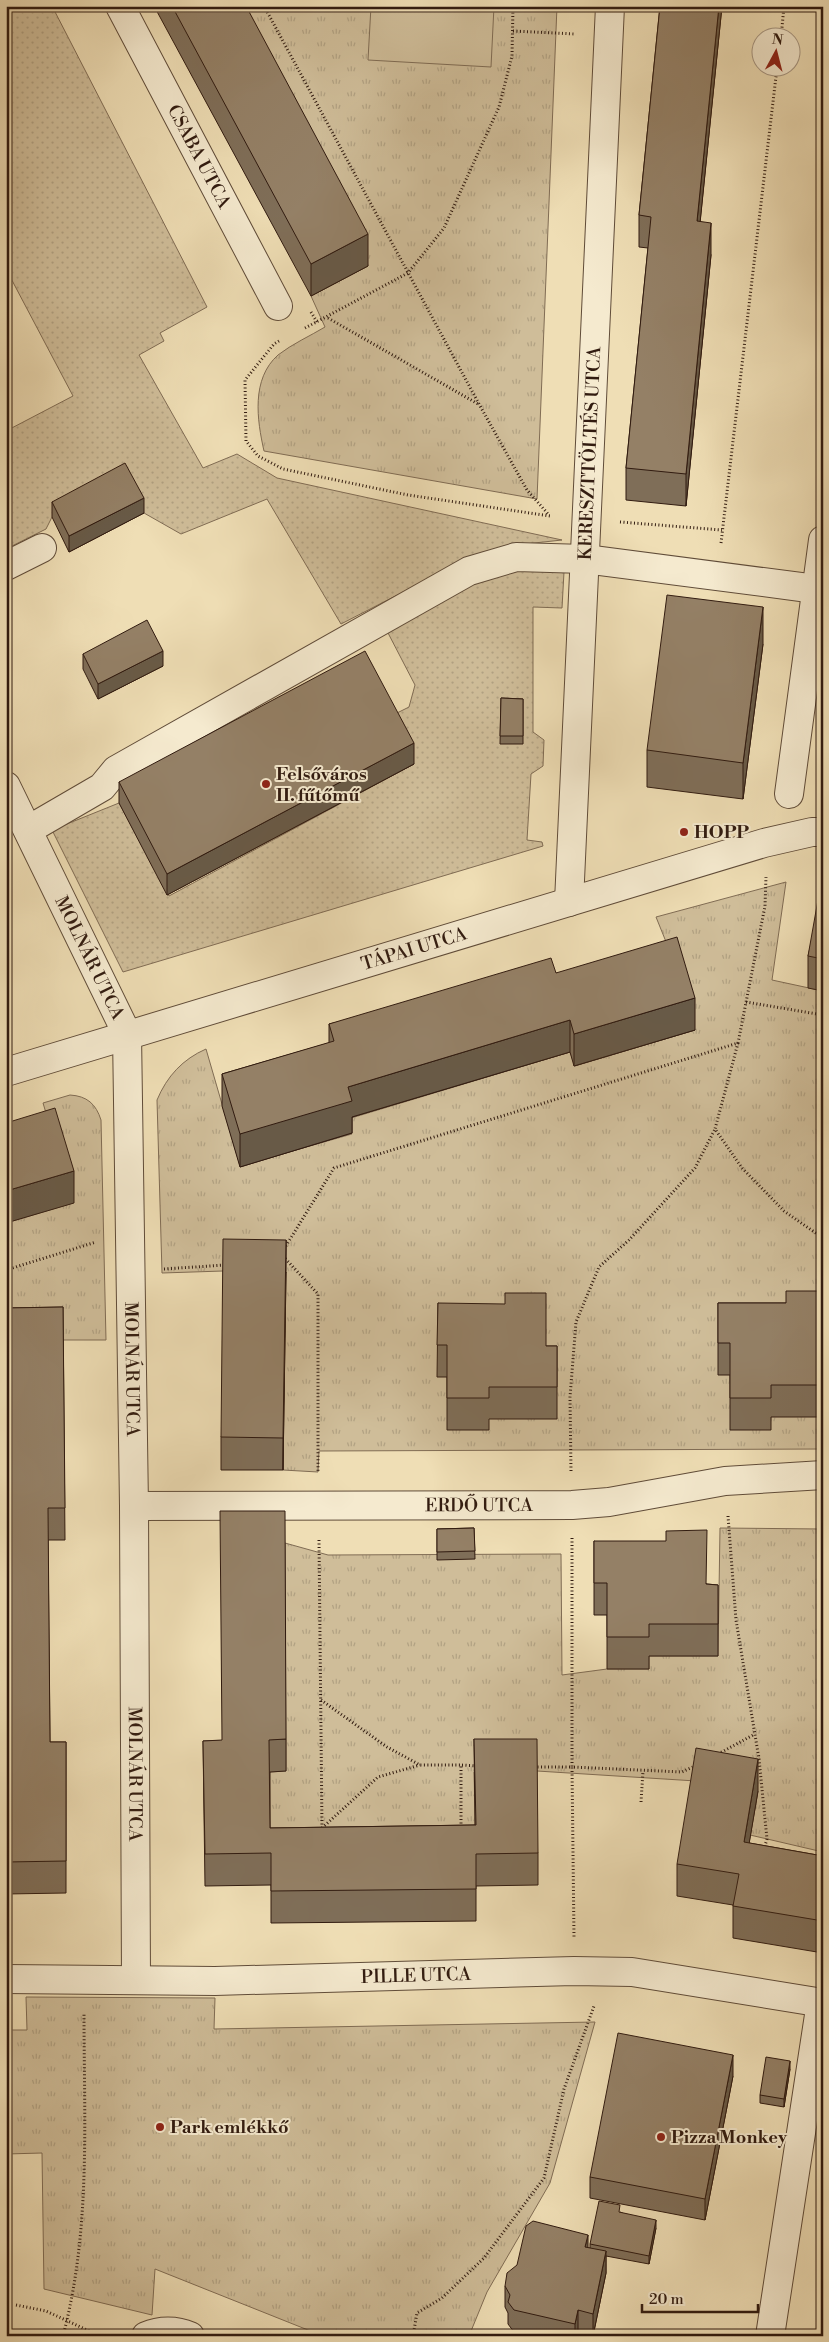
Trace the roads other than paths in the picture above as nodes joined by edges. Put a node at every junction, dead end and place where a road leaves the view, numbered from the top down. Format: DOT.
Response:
graph roads {
  1 [pos="120,6"];
  2 [pos="610,6"];
  3 [pos="278,306"];
  4 [pos="823,540"];
  5 [pos="42,548"];
  6 [pos="585,558"];
  7 [pos="6,566"];
  8 [pos="816,589"];
  9 [pos="6,786"];
  10 [pos="789,794"];
  11 [pos="28,830"];
  12 [pos="823,832"];
  13 [pos="569,902"];
  14 [pos="127,1034"];
  15 [pos="6,1072"];
  16 [pos="823,1475"];
  17 [pos="134,1506"];
  18 [pos="6,1979"];
  19 [pos="136,1980"];
  20 [pos="822,2002"];
  21 [pos="146,2336"];
  22 [pos="190,2336"];
  23 [pos="770,2336"];
  1 -- 3 [label="street, CSABA UTCA"];
  2 -- 6 [label="street, KERESZTTÖLTÉS UTCA"];
  4 -- 8 [label="street"];
  5 -- 7 [label="street"];
  6 -- 8 [label="street"];
  6 -- 11 [label="street"];
  6 -- 13 [label="street, KERESZTTÖLTÉS UTCA"];
  8 -- 10 [label="street"];
  9 -- 11 [label="street, MOLNÁR UTCA"];
  11 -- 14 [label="street, MOLNÁR UTCA"];
  12 -- 13 [label="street, TÁPAI UTCA"];
  13 -- 14 [label="street, TÁPAI UTCA"];
  14 -- 15 [label="street, TÁPAI UTCA"];
  14 -- 17 [label="street, MOLNÁR UTCA"];
  16 -- 17 [label="street, ERDŐ UTCA"];
  17 -- 19 [label="street, MOLNÁR UTCA"];
  18 -- 19 [label="street, PILLE UTCA"];
  19 -- 20 [label="street, PILLE UTCA"];
  20 -- 23 [label="street"];
  21 -- 22 [label="street"];
}
